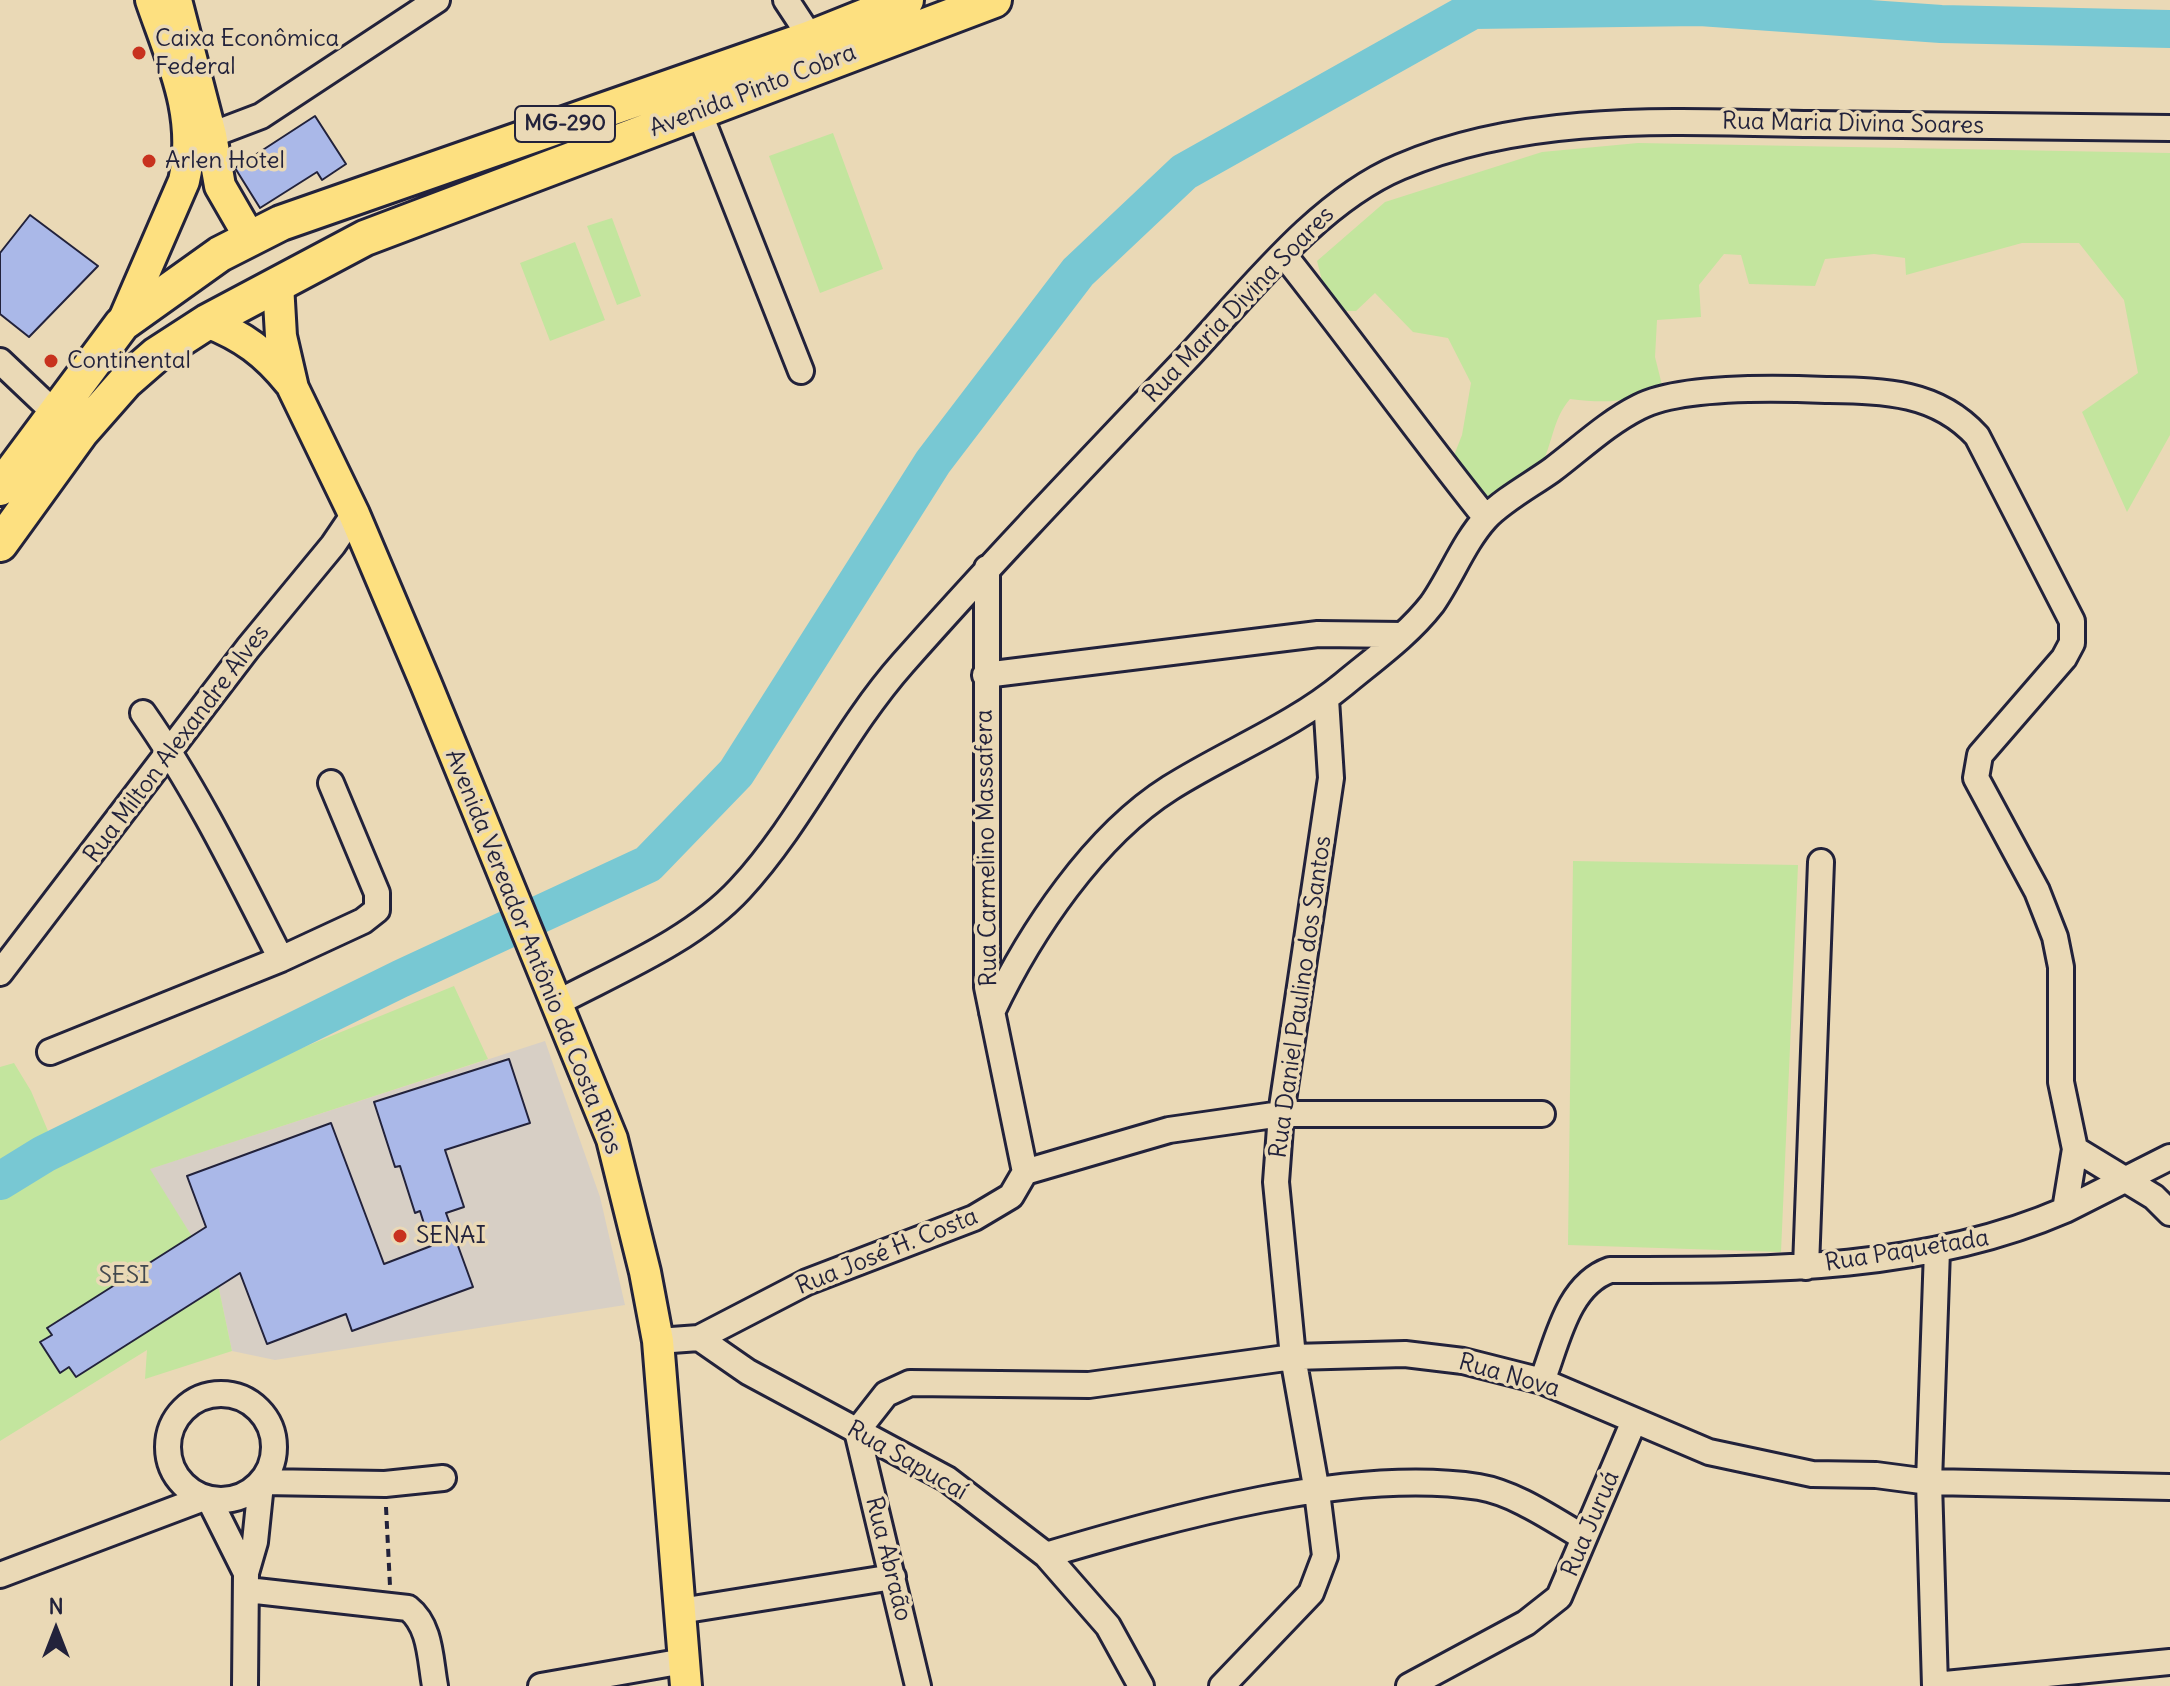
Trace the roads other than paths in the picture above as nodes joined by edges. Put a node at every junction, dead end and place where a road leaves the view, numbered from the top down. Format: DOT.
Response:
graph roads {
  1 [pos="151,0"];
  2 [pos="176,0"];
  3 [pos="437,0"];
  4 [pos="786,0"];
  5 [pos="906,0"];
  6 [pos="994,0"];
  7 [pos="811,38"];
  8 [pos="621,104"];
  9 [pos="699,112"];
  10 [pos="2170,128"];
  11 [pos="200,134"];
  12 [pos="613,144"];
  13 [pos="238,244"];
  14 [pos="1284,255"];
  15 [pos="264,292"];
  16 [pos="207,322"];
  17 [pos="122,324"];
  18 [pos="0,361"];
  19 [pos="801,371"];
  20 [pos="293,388"];
  21 [pos="57,415"];
  22 [pos="0,488"];
  23 [pos="354,514"];
  24 [pos="1486,518"];
  25 [pos="0,544"];
  26 [pos="987,568"];
  27 [pos="1403,635"];
  28 [pos="985,675"];
  29 [pos="1326,699"];
  30 [pos="143,713"];
  31 [pos="170,751"];
  32 [pos="331,783"];
  33 [pos="1821,862"];
  34 [pos="281,959"];
  35 [pos="0,973"];
  36 [pos="551,991"];
  37 [pos="992,1012"];
  38 [pos="50,1052"];
  39 [pos="1281,1114"];
  40 [pos="1542,1114"];
  41 [pos="2075,1149"];
  42 [pos="2170,1157"];
  43 [pos="1025,1172"];
  44 [pos="2127,1180"];
  45 [pos="2065,1210"];
  46 [pos="2170,1213"];
  47 [pos="1937,1250"];
  48 [pos="1806,1267"];
  49 [pos="699,1338"];
  50 [pos="658,1341"];
  51 [pos="1293,1357"];
  52 [pos="1542,1381"];
  53 [pos="1634,1421"];
  54 [pos="857,1431"];
  55 [pos="443,1478"];
  56 [pos="1929,1482"];
  57 [pos="261,1483"];
  58 [pos="2170,1487"];
  59 [pos="1317,1492"];
  60 [pos="207,1498"];
  61 [pos="1583,1537"];
  62 [pos="1046,1555"];
  63 [pos="0,1575"];
  64 [pos="893,1577"];
  65 [pos="247,1581"];
  66 [pos="680,1611"];
  67 [pos="2170,1662"];
  68 [pos="685,1673"];
  69 [pos="549,1685"];
  70 [pos="245,1686"];
  71 [pos="435,1686"];
  72 [pos="918,1686"];
  73 [pos="1141,1686"];
  74 [pos="1222,1686"];
  75 [pos="1409,1686"];
  76 [pos="1935,1686"];
  1 -- 11 [label="main road"];
  2 -- 11 [label="main road"];
  3 -- 11 [label="street"];
  4 -- 7 [label="street"];
  5 -- 7 [label="highway, Avenida Pinto Cobra / MG-290"];
  6 -- 9 [label="highway, Avenida Pinto Cobra / MG-290"];
  7 -- 8 [label="highway, Avenida Pinto Cobra / MG-290"];
  8 -- 12 [label="highway"];
  8 -- 13 [label="highway, Avenida Pinto Cobra / MG-290"];
  9 -- 12 [label="highway, Avenida Pinto Cobra / MG-290"];
  9 -- 19 [label="street"];
  10 -- 14 [label="street, Rua Maria Divina Soares"];
  11 -- 13 [label="main road"];
  11 -- 17 [label="main road"];
  12 -- 15 [label="highway, Avenida Pinto Cobra / MG-290"];
  13 -- 17 [label="highway, MG-290"];
  14 -- 24 [label="street"];
  14 -- 26 [label="street, Rua Maria Divina Soares"];
  15 -- 16 [label="highway, MG-290"];
  15 -- 20 [label="main road, Avenida Vereador Antônio da Costa Rios"];
  16 -- 20 [label="main road, Avenida Vereador Antônio da Costa Rios"];
  16 -- 25 [label="highway, MG-290"];
  17 -- 21 [label="highway, MG-290"];
  18 -- 21 [label="street"];
  20 -- 23 [label="main road, Avenida Vereador Antônio da Costa Rios"];
  21 -- 22 [label="highway, MG-290"];
  23 -- 31 [label="street, Rua Milton Alexandre Alves"];
  23 -- 36 [label="main road, Avenida Vereador Antônio da Costa Rios"];
  24 -- 27 [label="street"];
  24 -- 41 [label="street"];
  26 -- 28 [label="street, Rua Carmelino Massafera"];
  26 -- 36 [label="street, Rua Maria Divina Soares"];
  27 -- 28 [label="street"];
  27 -- 29 [label="street"];
  28 -- 37 [label="street, Rua Carmelino Massafera"];
  29 -- 37 [label="street"];
  29 -- 39 [label="street, Rua Daniel Paulino dos Santos"];
  30 -- 31 [label="street"];
  31 -- 34 [label="street"];
  31 -- 35 [label="street, Rua Milton Alexandre Alves"];
  32 -- 34 [label="street"];
  33 -- 48 [label="street"];
  34 -- 38 [label="street"];
  36 -- 50 [label="main road, Avenida Vereador Antônio da Costa Rios"];
  37 -- 43 [label="street, Rua Carmelino Massafera"];
  39 -- 40 [label="street"];
  39 -- 43 [label="street"];
  39 -- 51 [label="street, Rua Daniel Paulino dos Santos"];
  41 -- 44 [label="street"];
  41 -- 45 [label="street"];
  42 -- 44 [label="street, Rua Paquetada"];
  43 -- 49 [label="street, Rua José H. Costa"];
  44 -- 45 [label="street, Rua Paquetada"];
  44 -- 46 [label="street"];
  45 -- 47 [label="street, Rua Paquetada"];
  47 -- 48 [label="street, Rua Paquetada"];
  47 -- 56 [label="street"];
  48 -- 52 [label="street, Rua Paquetada"];
  49 -- 50 [label="street"];
  49 -- 54 [label="street, Rua Sapucaí"];
  50 -- 66 [label="main road, Avenida Vereador Antônio da Costa Rios"];
  51 -- 52 [label="street, Rua Nova"];
  51 -- 54 [label="street, Rua Nova"];
  51 -- 59 [label="street, Rua Daniel Paulino dos Santos"];
  52 -- 53 [label="street, Rua Nova"];
  53 -- 56 [label="street, Rua Nova"];
  53 -- 61 [label="street, Rua Juruá"];
  54 -- 62 [label="street, Rua Sapucaí"];
  54 -- 64 [label="street, Rua Abraão"];
  55 -- 57 [label="street"];
  56 -- 58 [label="street, Rua Nova"];
  56 -- 76 [label="street"];
  57 -- 60 [label="street"];
  57 -- 60 [label="street"];
  57 -- 65 [label="street"];
  59 -- 61 [label="street"];
  59 -- 62 [label="street"];
  59 -- 74 [label="street, Rua Daniel Paulino dos Santos"];
  60 -- 63 [label="street"];
  60 -- 65 [label="street"];
  61 -- 75 [label="street, Rua Juruá"];
  62 -- 73 [label="street, Rua Sapucaí"];
  64 -- 66 [label="street"];
  64 -- 72 [label="street, Rua Abraão"];
  65 -- 70 [label="street"];
  65 -- 71 [label="street"];
  66 -- 68 [label="main road, Avenida Vereador Antônio da Costa Rios"];
  67 -- 76 [label="street"];
  68 -- 69 [label="street"];
}
